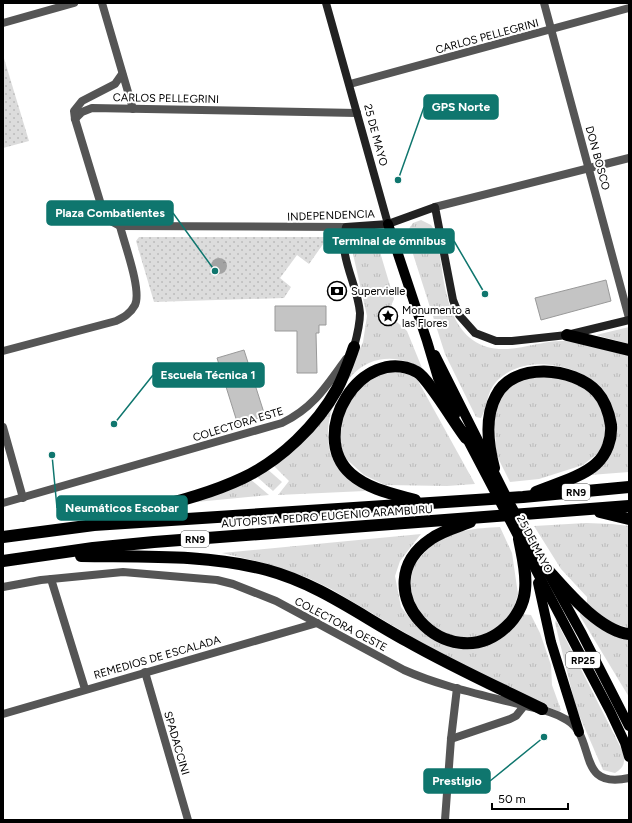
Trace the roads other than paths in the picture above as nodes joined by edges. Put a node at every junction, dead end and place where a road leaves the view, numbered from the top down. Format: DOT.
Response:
graph roads {
  1 [pos="74,3"];
  2 [pos="102,3"];
  3 [pos="326,3"];
  4 [pos="544,3"];
  5 [pos="629,8"];
  6 [pos="3,23"];
  7 [pos="552,30"];
  8 [pos="122,74"];
  9 [pos="350,84"];
  10 [pos="132,109"];
  11 [pos="357,113"];
  12 [pos="75,119"];
  13 [pos="629,158"];
  14 [pos="589,169"];
  15 [pos="435,207"];
  16 [pos="388,224"];
  17 [pos="120,226"];
  18 [pos="346,227"];
  19 [pos="629,319"];
  20 [pos="567,335"];
  21 [pos="427,341"];
  22 [pos="354,347"];
  23 [pos="629,350"];
  24 [pos="3,352"];
  25 [pos="3,427"];
  26 [pos="466,438"];
  27 [pos="494,468"];
  28 [pos="629,487"];
  29 [pos="523,497"];
  30 [pos="22,498"];
  31 [pos="3,503"];
  32 [pos="424,503"];
  33 [pos="629,506"];
  34 [pos="592,509"];
  35 [pos="484,517"];
  36 [pos="629,519"];
  37 [pos="94,525"];
  38 [pos="3,537"];
  39 [pos="519,539"];
  40 [pos="40,555"];
  41 [pos="3,561"];
  42 [pos="533,566"];
  43 [pos="546,568"];
  44 [pos="51,579"];
  45 [pos="3,587"];
  46 [pos="317,623"];
  47 [pos="629,634"];
  48 [pos="144,672"];
  49 [pos="457,688"];
  50 [pos="85,689"];
  51 [pos="524,706"];
  52 [pos="542,709"];
  53 [pos="3,714"];
  54 [pos="629,726"];
  55 [pos="579,732"];
  56 [pos="451,739"];
  57 [pos="629,757"];
  58 [pos="629,778"];
  59 [pos="188,820"];
  60 [pos="445,820"];
  1 -- 6 [label="street"];
  2 -- 8 [label="street"];
  3 -- 9 [label="main road, 25 DE MAYO / RP25"];
  4 -- 7 [label="street, DON BOSCO"];
  5 -- 7 [label="street, CARLOS PELLEGRINI"];
  7 -- 9 [label="street, CARLOS PELLEGRINI"];
  7 -- 14 [label="street, DON BOSCO"];
  8 -- 10 [label="street"];
  8 -- 12 [label="street"];
  9 -- 11 [label="main road, 25 DE MAYO / RP25"];
  10 -- 11 [label="street, CARLOS PELLEGRINI"];
  10 -- 12 [label="street, CARLOS PELLEGRINI"];
  11 -- 16 [label="main road, 25 DE MAYO / RP25"];
  12 -- 17 [label="street"];
  13 -- 14 [label="street, INDEPENDENCIA"];
  14 -- 15 [label="street, INDEPENDENCIA"];
  14 -- 19 [label="street, DON BOSCO"];
  15 -- 16 [label="main road, INDEPENDENCIA"];
  15 -- 20 [label="main road"];
  16 -- 18 [label="main road, INDEPENDENCIA"];
  16 -- 21 [label="main road, 25 DE MAYO / RP25"];
  17 -- 18 [label="street, INDEPENDENCIA"];
  17 -- 24 [label="street"];
  18 -- 22 [label="main road, COLECTORA ESTE"];
  19 -- 20 [label="main road"];
  20 -- 23 [label="highway"];
  21 -- 26 [label="main road, 25 DE MAYO / RP25"];
  21 -- 27 [label="main road, 25 DE MAYO / RP25"];
  22 -- 30 [label="street, COLECTORA ESTE"];
  22 -- 37 [label="highway"];
  25 -- 30 [label="street"];
  26 -- 32 [label="highway"];
  26 -- 39 [label="main road, 25 DE MAYO / RP25"];
  27 -- 29 [label="highway"];
  27 -- 43 [label="main road, 25 DE MAYO / RP25"];
  28 -- 29 [label="highway, AUTOPISTA PEDRO EUGENIO ARAMBURU / RN9"];
  29 -- 32 [label="highway, AUTOPISTA PEDRO EUGENIO ARAMBURU / RN9"];
  30 -- 31 [label="street, COLECTORA ESTE"];
  32 -- 37 [label="highway, AUTOPISTA PEDRO EUGENIO ARAMBURU / RN9"];
  33 -- 34 [label="highway, AUTOPISTA PEDRO EUGENIO ARAMBURU / RN9"];
  34 -- 35 [label="highway, AUTOPISTA PEDRO EUGENIO ARAMBURU / RN9"];
  34 -- 36 [label="highway"];
  35 -- 39 [label="highway"];
  35 -- 40 [label="highway, AUTOPISTA PEDRO EUGENIO ARAMBURU / RN9"];
  37 -- 38 [label="highway, AUTOPISTA PEDRO EUGENIO ARAMBURU / RN9"];
  39 -- 42 [label="main road, 25 DE MAYO / RP25"];
  40 -- 41 [label="highway, AUTOPISTA PEDRO EUGENIO ARAMBURU / RN9"];
  40 -- 52 [label="highway"];
  42 -- 55 [label="main road"];
  42 -- 57 [label="main road, 25 DE MAYO / RP25"];
  43 -- 47 [label="highway"];
  43 -- 54 [label="main road, 25 DE MAYO / RP25"];
  44 -- 45 [label="street, COLECTORA OESTE"];
  44 -- 46 [label="street, COLECTORA OESTE"];
  44 -- 50 [label="street"];
  46 -- 48 [label="street, REMEDIOS DE ESCALADA"];
  46 -- 49 [label="street, COLECTORA OESTE"];
  48 -- 50 [label="street, REMEDIOS DE ESCALADA"];
  48 -- 59 [label="street, SPADACCINI"];
  49 -- 51 [label="street, COLECTORA OESTE"];
  49 -- 56 [label="street"];
  50 -- 53 [label="street, REMEDIOS DE ESCALADA"];
  51 -- 52 [label="street, COLECTORA OESTE"];
  51 -- 56 [label="street"];
  52 -- 55 [label="street, COLECTORA OESTE"];
  55 -- 58 [label="street"];
  56 -- 60 [label="street"];
}
